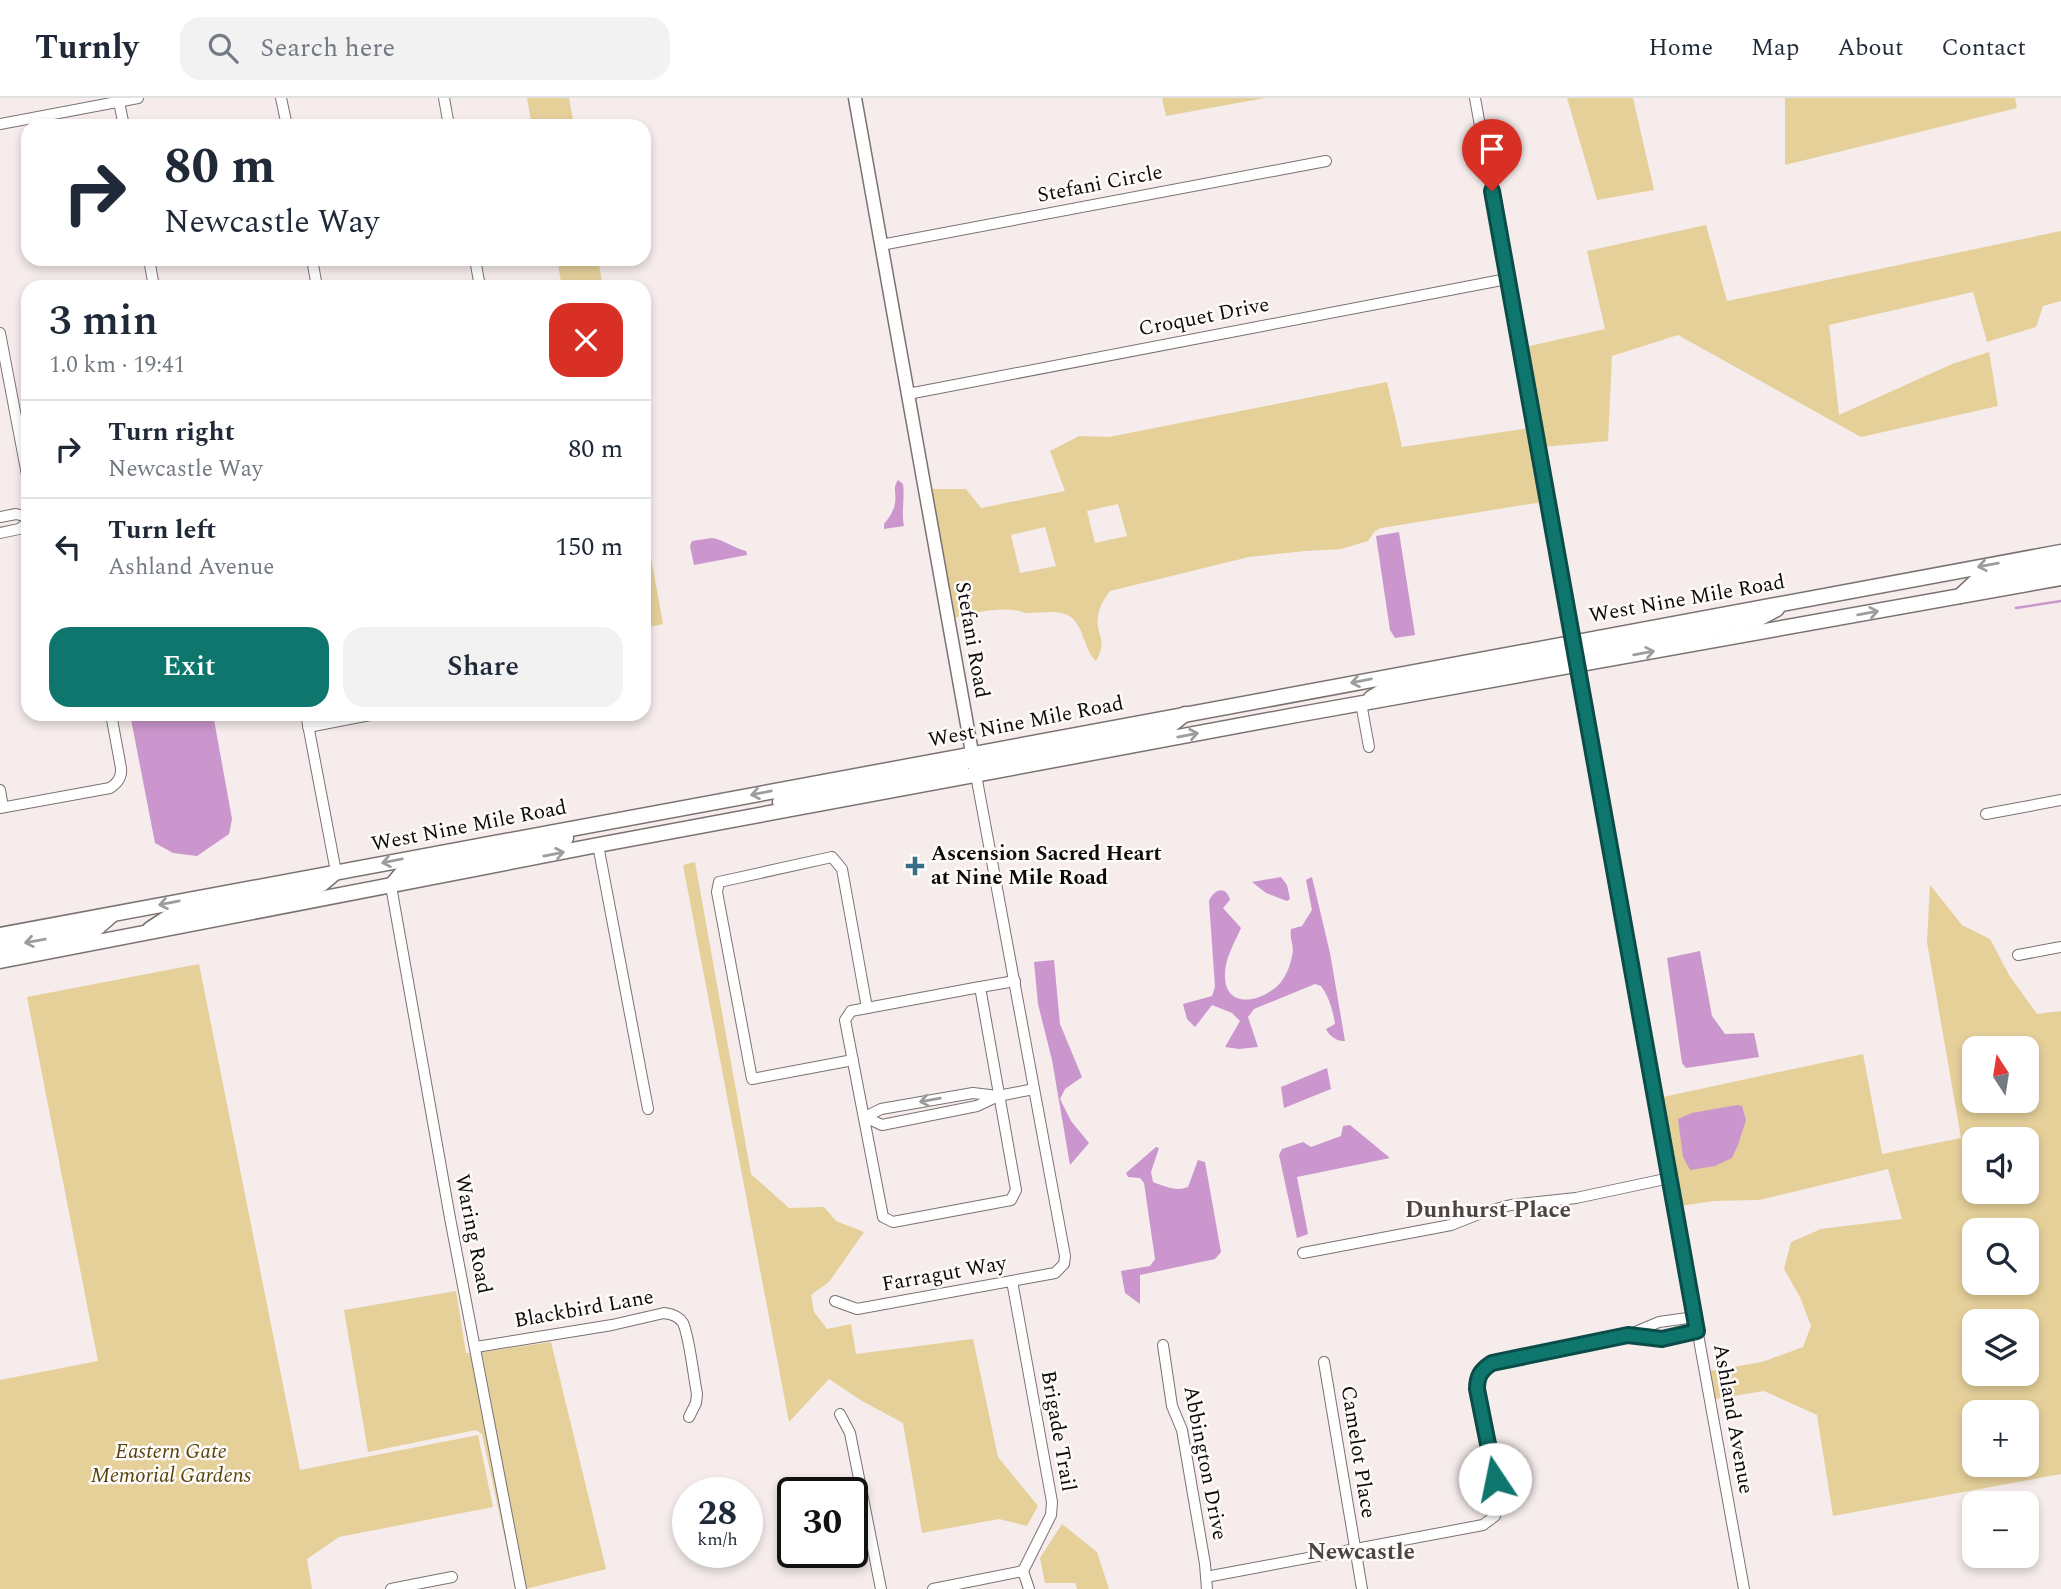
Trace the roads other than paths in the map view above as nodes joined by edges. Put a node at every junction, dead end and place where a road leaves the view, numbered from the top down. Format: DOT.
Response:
graph roads {
  1 [pos="138,98"];
  2 [pos="281,98"];
  3 [pos="444,98"];
  4 [pos="1475,98"];
  5 [pos="858,99"];
  6 [pos="119,102"];
  7 [pos="27,119"];
  8 [pos="123,119"];
  9 [pos="286,119"];
  10 [pos="448,119"];
  11 [pos="21,120"];
  12 [pos="0,124"];
  13 [pos="1326,161"];
  14 [pos="881,244"];
  15 [pos="1507,279"];
  16 [pos="0,333"];
  17 [pos="908,394"];
  18 [pos="21,443"];
  19 [pos="21,515"];
  20 [pos="0,517"];
  21 [pos="21,528"];
  22 [pos="0,533"];
  23 [pos="2061,552"];
  24 [pos="2061,565"];
  25 [pos="2061,578"];
  26 [pos="1959,597"];
  27 [pos="1794,601"];
  28 [pos="1573,642"];
  29 [pos="1577,665"];
  30 [pos="1361,703"];
  31 [pos="1186,713"];
  32 [pos="112,721"];
  33 [pos="307,721"];
  34 [pos="339,721"];
  35 [pos="308,727"];
  36 [pos="1369,747"];
  37 [pos="972,753"];
  38 [pos="976,775"];
  39 [pos="0,790"];
  40 [pos="2061,800"];
  41 [pos="2,808"];
  42 [pos="766,814"];
  43 [pos="1986,814"];
  44 [pos="576,827"];
  45 [pos="598,845"];
  46 [pos="336,872"];
  47 [pos="391,886"];
  48 [pos="113,914"];
  49 [pos="143,933"];
  50 [pos="0,935"];
  51 [pos="2061,947"];
  52 [pos="0,948"];
  53 [pos="2018,955"];
  54 [pos="0,961"];
  55 [pos="1015,981"];
  56 [pos="980,987"];
  57 [pos="867,1008"];
  58 [pos="853,1060"];
  59 [pos="1034,1089"];
  60 [pos="998,1096"];
  61 [pos="648,1109"];
  62 [pos="865,1117"];
  63 [pos="1670,1178"];
  64 [pos="1303,1252"];
  65 [pos="1060,1269"];
  66 [pos="1012,1281"];
  67 [pos="835,1301"];
  68 [pos="1695,1317"];
  69 [pos="1697,1331"];
  70 [pos="1628,1335"];
  71 [pos="1163,1345"];
  72 [pos="476,1348"];
  73 [pos="1324,1362"];
  74 [pos="840,1414"];
  75 [pos="689,1417"];
  76 [pos="1355,1550"];
  77 [pos="452,1577"];
  78 [pos="1206,1577"];
  79 [pos="1027,1580"];
  80 [pos="391,1589"];
  81 [pos="521,1589"];
  82 [pos="881,1589"];
  83 [pos="933,1589"];
  84 [pos="1207,1589"];
  85 [pos="1362,1589"];
  86 [pos="1744,1589"];
  1 -- 6 [label="street"];
  2 -- 9 [label="street"];
  3 -- 10 [label="street"];
  4 -- 15 [label="street, Ashland Avenue"];
  5 -- 14 [label="street, Stefani Road"];
  6 -- 7 [label="street"];
  6 -- 8 [label="street"];
  11 -- 12 [label="street"];
  13 -- 14 [label="street, Stefani Circle"];
  14 -- 17 [label="street, Stefani Road"];
  15 -- 17 [label="street, Croquet Drive"];
  15 -- 28 [label="street, Ashland Avenue"];
  16 -- 18 [label="street"];
  17 -- 37 [label="street, Stefani Road"];
  19 -- 20 [label="street"];
  21 -- 22 [label="street"];
  23 -- 27 [label="main road, West Nine Mile Road, one-way"];
  24 -- 26 [label="main road"];
  25 -- 26 [label="main road, West Nine Mile Road"];
  29 -- 26 [label="main road, West Nine Mile Road, one-way"];
  27 -- 28 [label="main road, West Nine Mile Road"];
  27 -- 29 [label="main road"];
  28 -- 29 [label="street, Ashland Avenue"];
  28 -- 30 [label="main road"];
  28 -- 31 [label="main road, West Nine Mile Road, one-way"];
  29 -- 30 [label="main road, West Nine Mile Road"];
  29 -- 63 [label="street, Ashland Avenue"];
  30 -- 36 [label="street"];
  38 -- 30 [label="main road, West Nine Mile Road, one-way"];
  31 -- 37 [label="main road, West Nine Mile Road"];
  31 -- 38 [label="main road"];
  32 -- 41 [label="street"];
  33 -- 35 [label="street"];
  34 -- 35 [label="street"];
  35 -- 46 [label="street"];
  37 -- 38 [label="street, Stefani Road"];
  37 -- 42 [label="main road"];
  37 -- 44 [label="main road, West Nine Mile Road, one-way"];
  38 -- 42 [label="main road, West Nine Mile Road"];
  38 -- 55 [label="street, Stefani Road"];
  39 -- 41 [label="street"];
  40 -- 43 [label="street"];
  42 -- 45 [label="main road, West Nine Mile Road"];
  44 -- 46 [label="main road, West Nine Mile Road, one-way"];
  44 -- 47 [label="main road"];
  47 -- 45 [label="main road, West Nine Mile Road, one-way"];
  45 -- 61 [label="street"];
  46 -- 48 [label="main road, West Nine Mile Road, one-way"];
  46 -- 49 [label="main road"];
  47 -- 49 [label="main road, West Nine Mile Road"];
  47 -- 72 [label="street, Waring Road"];
  48 -- 50 [label="main road, West Nine Mile Road"];
  48 -- 52 [label="main road, one-way"];
  49 -- 54 [label="main road, West Nine Mile Road"];
  51 -- 53 [label="street"];
  55 -- 56 [label="street"];
  55 -- 59 [label="street, Stefani Road"];
  56 -- 57 [label="street"];
  56 -- 60 [label="street"];
  57 -- 58 [label="street"];
  57 -- 58 [label="street"];
  58 -- 62 [label="street"];
  59 -- 60 [label="street"];
  59 -- 65 [label="street, Stefani Road"];
  60 -- 62 [label="street, one-way"];
  60 -- 62 [label="street"];
  60 -- 62 [label="street"];
  63 -- 64 [label="street"];
  63 -- 68 [label="street, Ashland Avenue"];
  65 -- 66 [label="street, Farragut Way"];
  66 -- 67 [label="street, Farragut Way"];
  66 -- 79 [label="street, Brigade Trail"];
  68 -- 69 [label="street, Ashland Avenue"];
  68 -- 70 [label="street"];
  69 -- 70 [label="street"];
  69 -- 86 [label="street, Ashland Avenue"];
  70 -- 76 [label="street"];
  71 -- 78 [label="street, Abbington Drive"];
  72 -- 75 [label="street, Blackbird Lane"];
  72 -- 81 [label="street, Waring Road"];
  73 -- 76 [label="street, Camelot Place"];
  74 -- 82 [label="street"];
  76 -- 78 [label="street"];
  76 -- 85 [label="street, Camelot Place"];
  77 -- 80 [label="street"];
  78 -- 84 [label="street, Abbington Drive"];
  79 -- 83 [label="street"];
}
